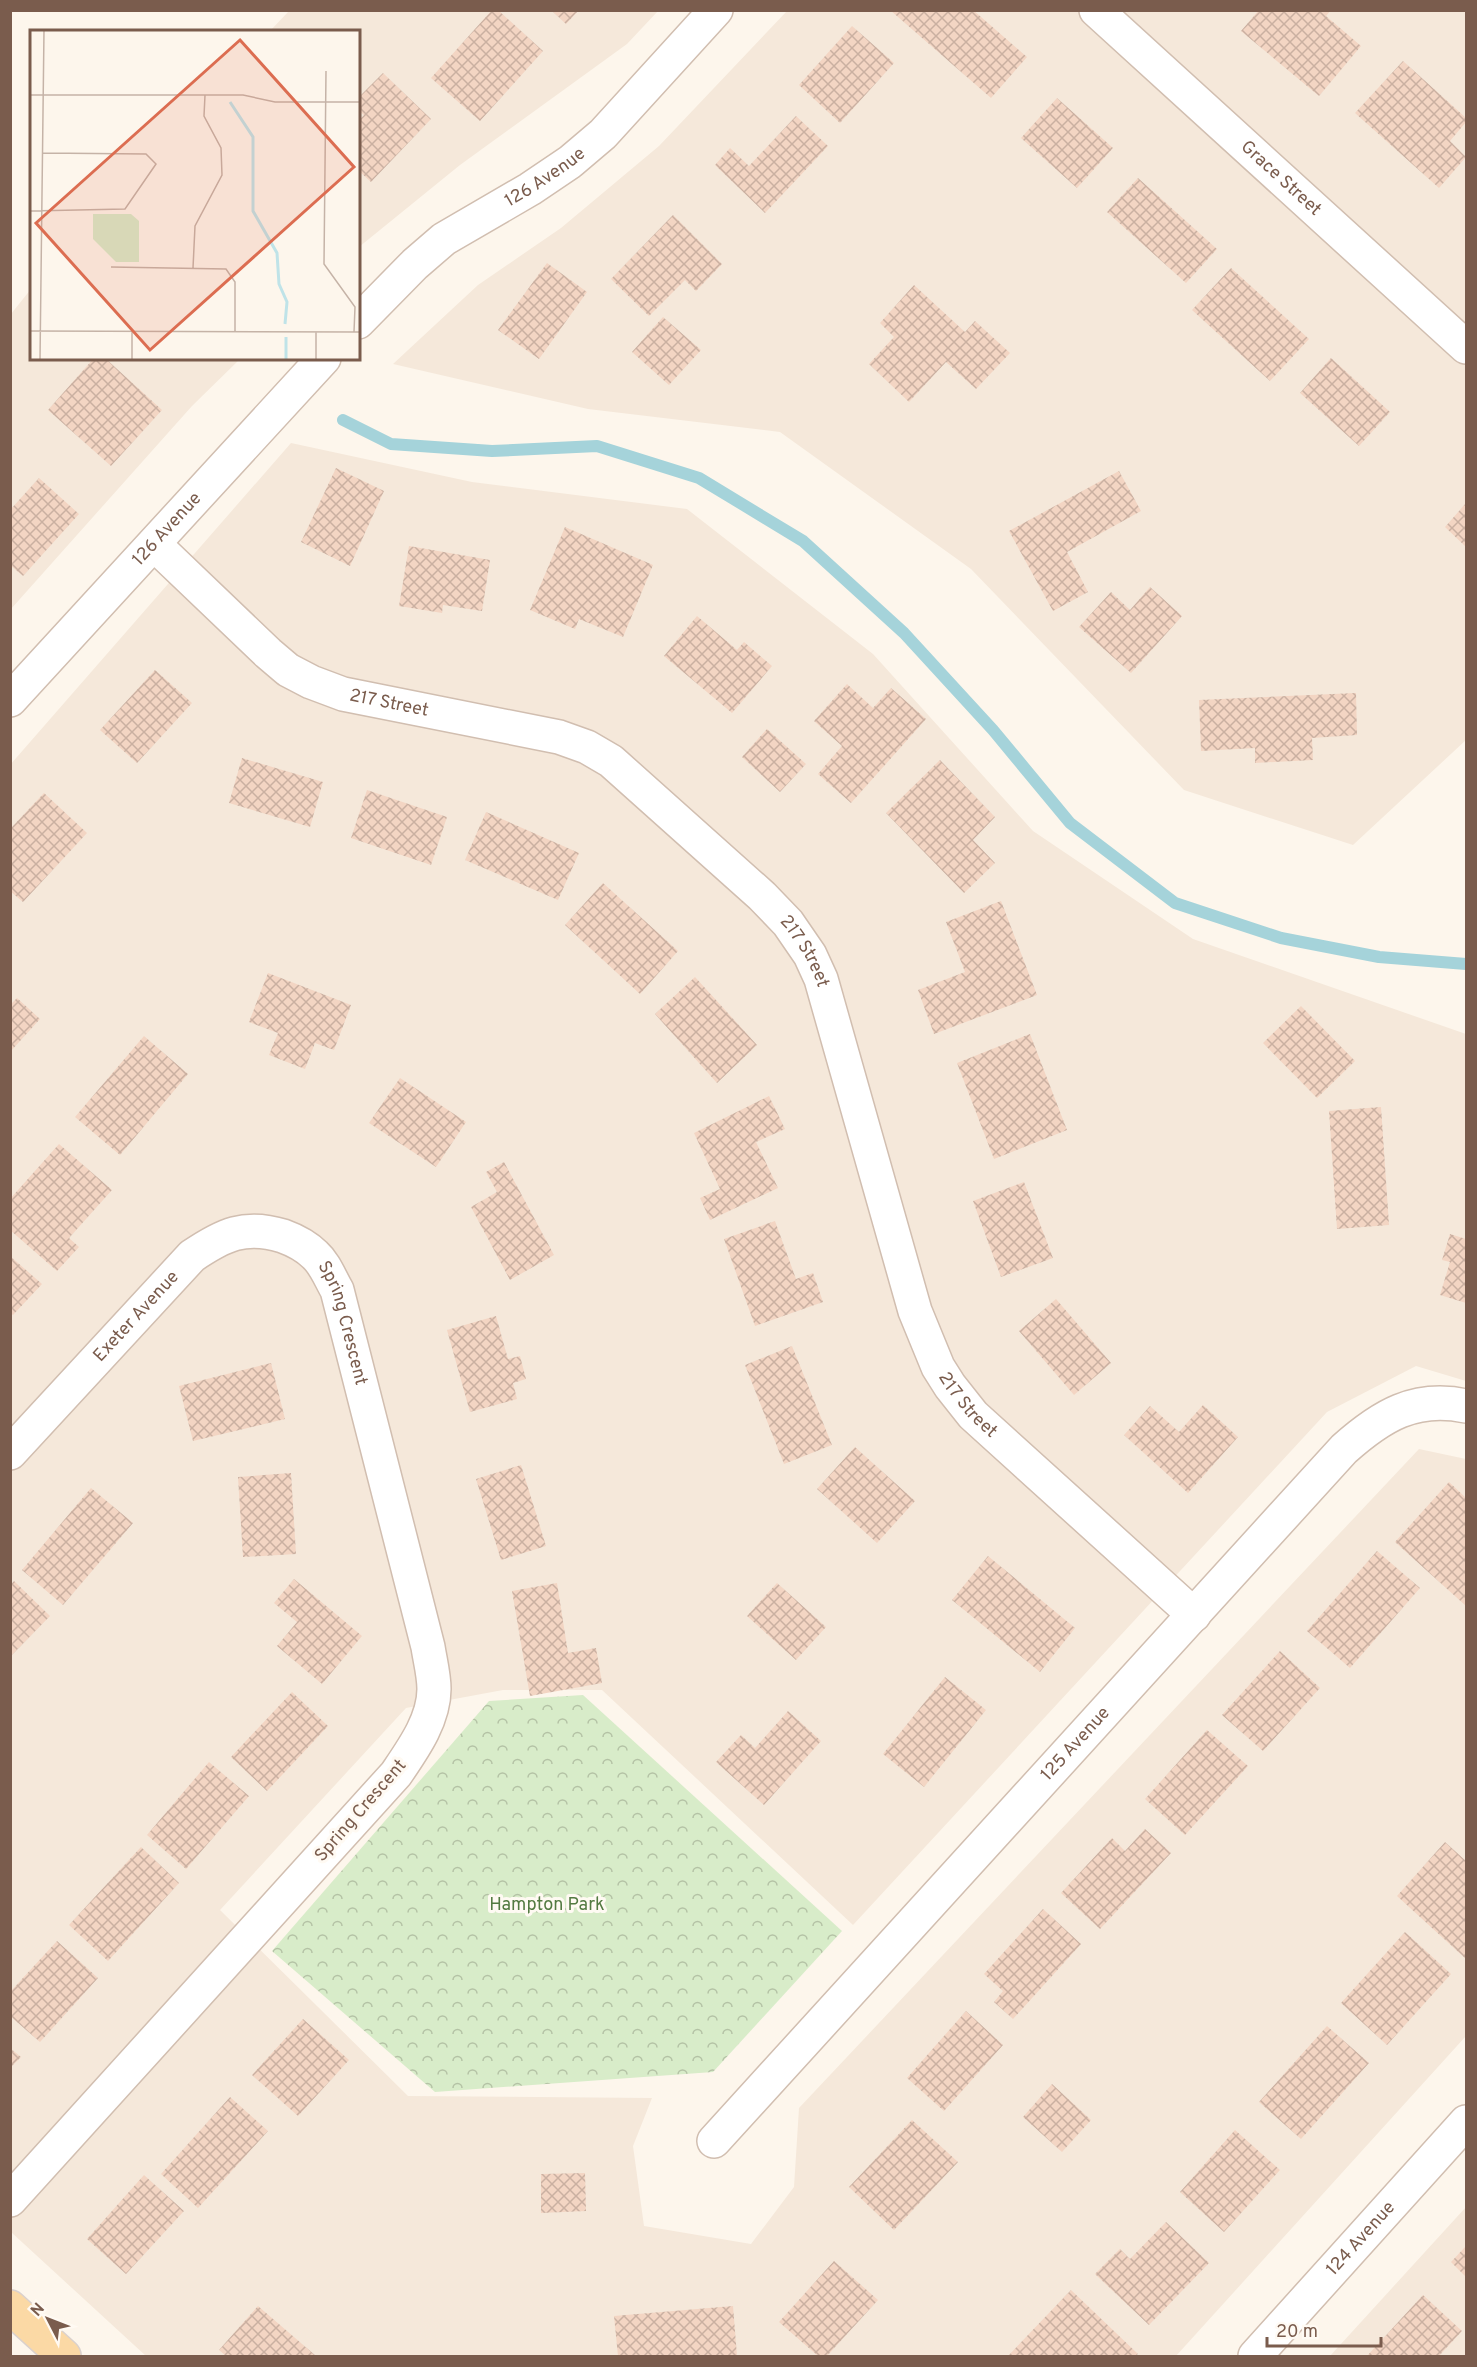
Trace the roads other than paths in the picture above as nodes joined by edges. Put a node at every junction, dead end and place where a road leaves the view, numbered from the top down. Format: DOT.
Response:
graph roads {
  1 [pos="716,10"];
  2 [pos="1096,10"];
  3 [pos="360,320"];
  4 [pos="1467,347"];
  5 [pos="322,360"];
  6 [pos="154,544"];
  7 [pos="10,700"];
  8 [pos="286,1237"];
  9 [pos="1467,1406"];
  10 [pos="10,1453"];
  11 [pos="1194,1615"];
  12 [pos="1467,2122"];
  13 [pos="714,2141"];
  14 [pos="10,2200"];
  15 [pos="10,2307"];
  16 [pos="64,2356"];
  17 [pos="1255,2356"];
  1 -- 3 [label="street, 126 Avenue"];
  2 -- 4 [label="street, Grace Street"];
  5 -- 6 [label="street, 126 Avenue"];
  6 -- 7 [label="street, 126 Avenue"];
  6 -- 11 [label="street, 217 Street"];
  8 -- 10 [label="street, Exeter Avenue"];
  8 -- 14 [label="street, Spring Crescent"];
  9 -- 11 [label="street, 125 Avenue"];
  11 -- 13 [label="street, 125 Avenue"];
  12 -- 17 [label="street, 124 Avenue"];
  15 -- 16 [label="main road"];
}
